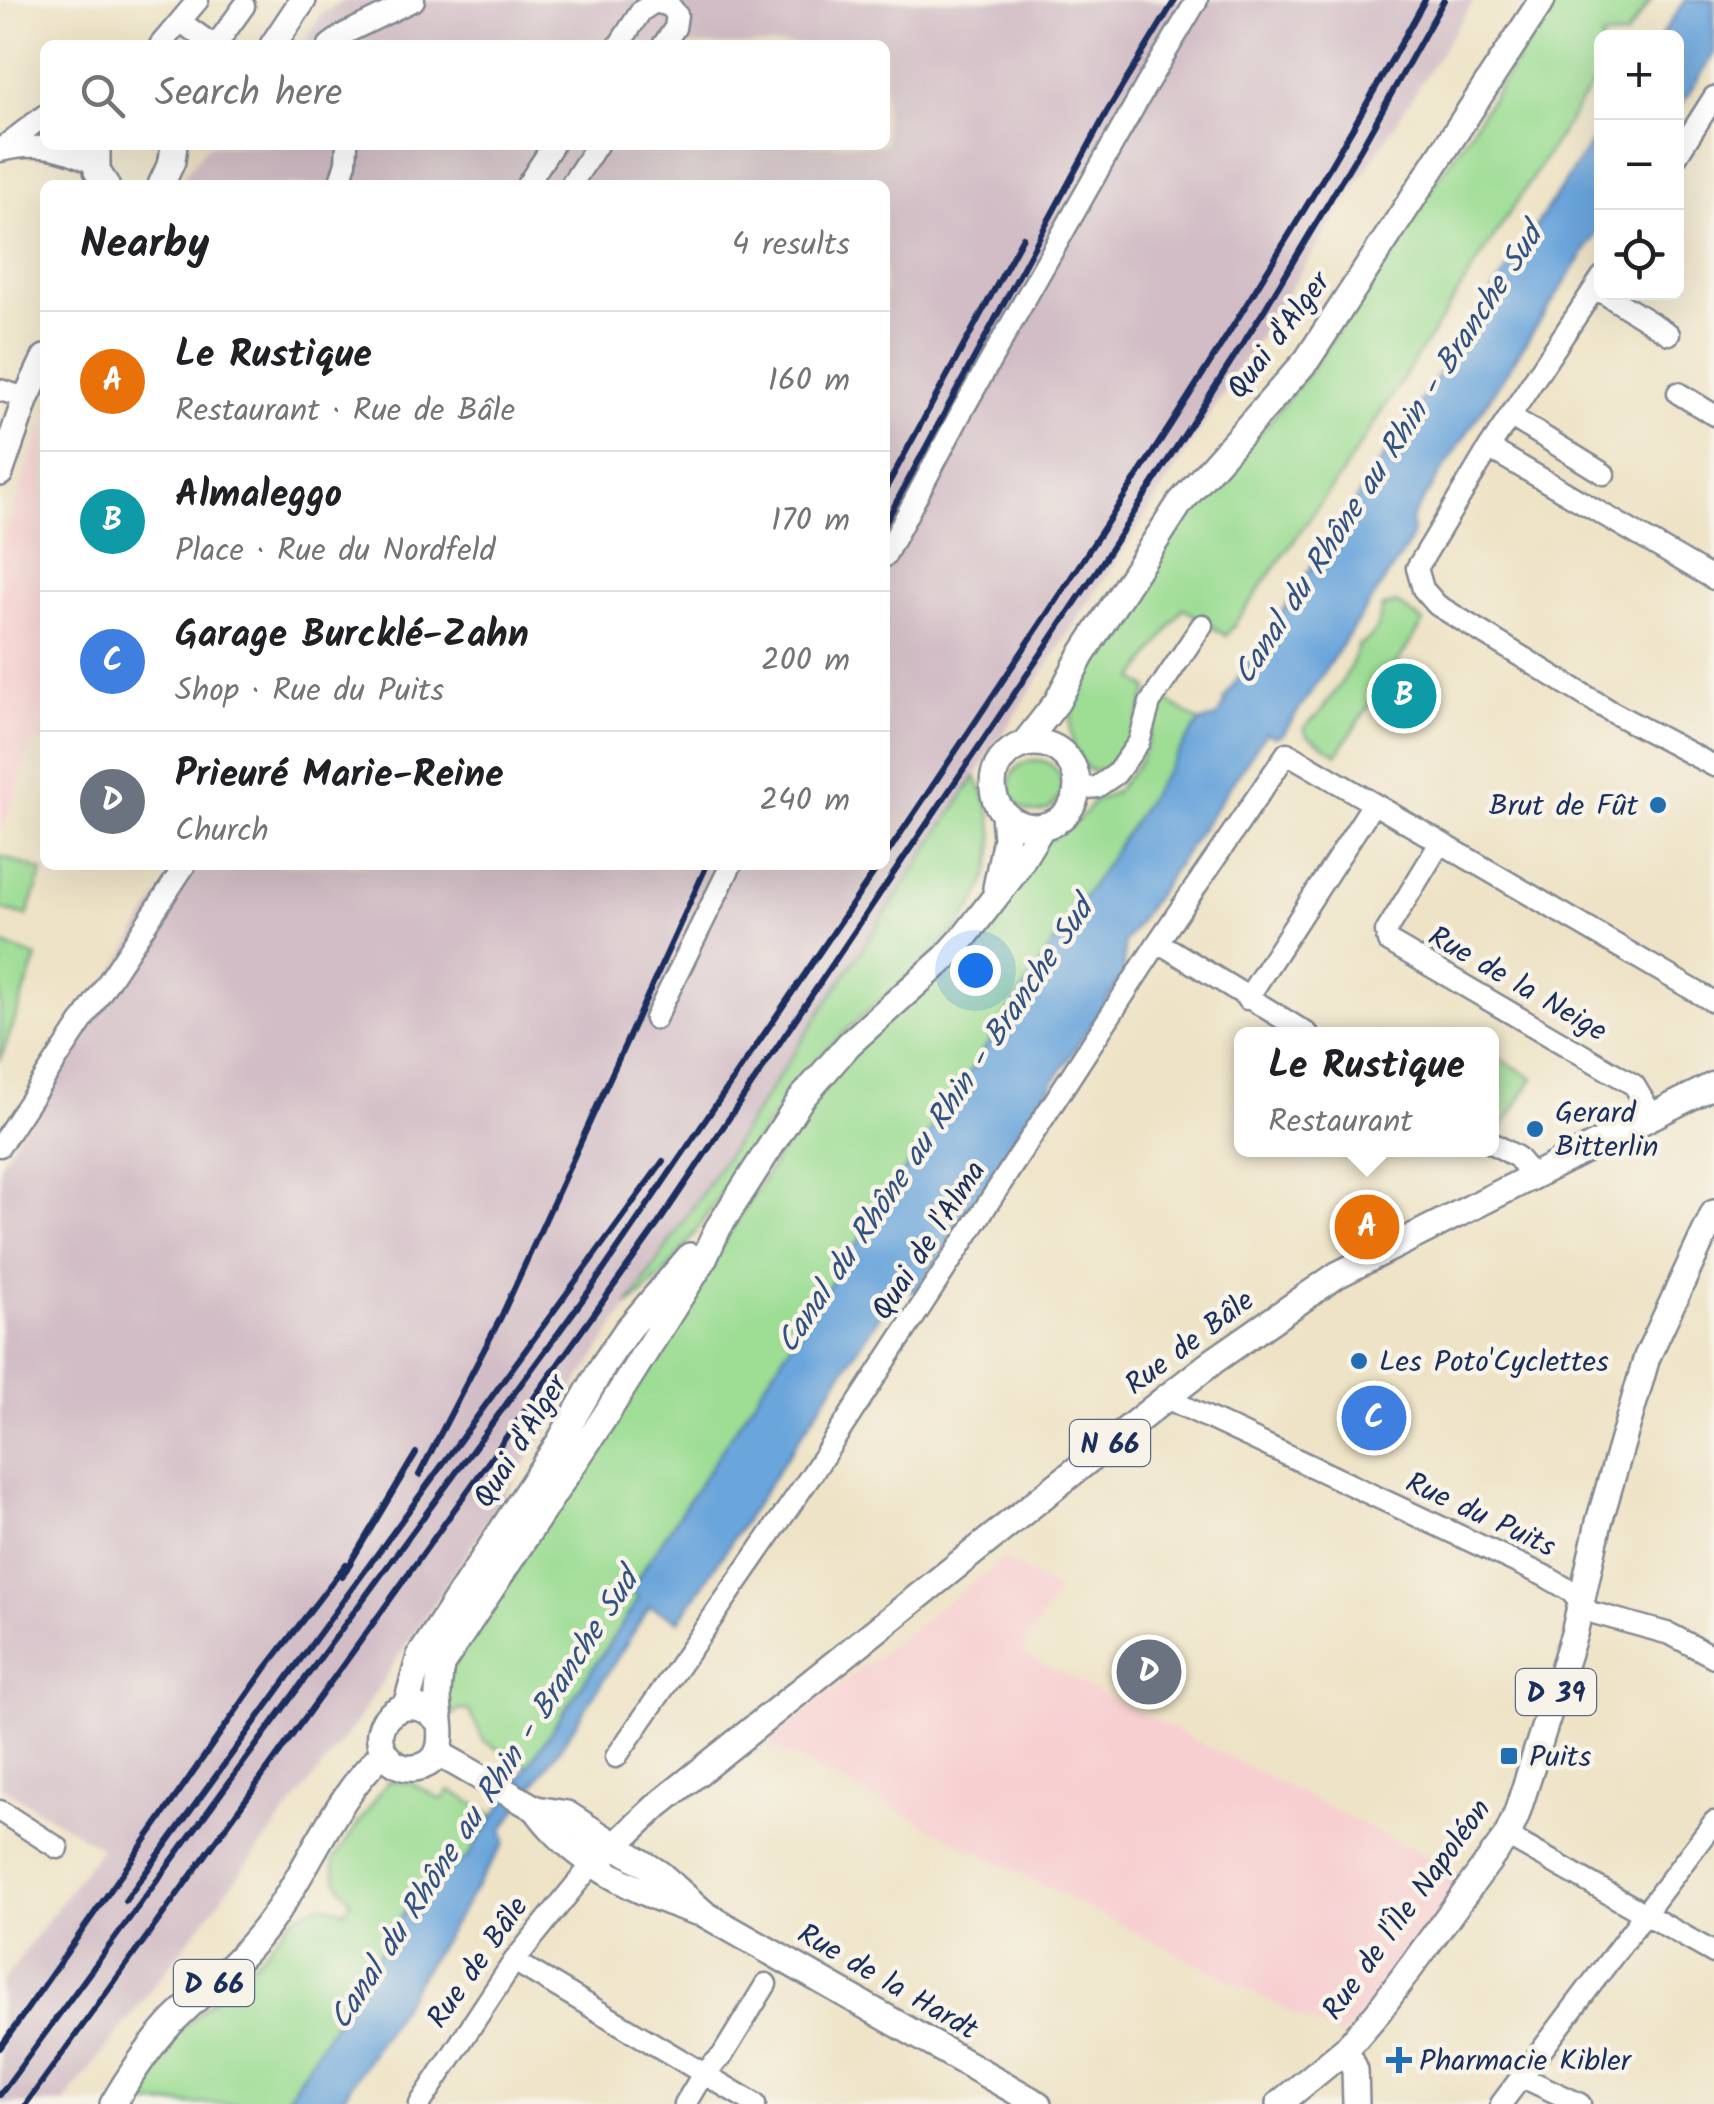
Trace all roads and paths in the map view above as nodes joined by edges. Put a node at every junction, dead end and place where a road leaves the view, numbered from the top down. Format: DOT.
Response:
graph roads {
  1 [pos="198,0"];
  2 [pos="303,0"];
  3 [pos="414,0"];
  4 [pos="1198,0"];
  5 [pos="1542,0"];
  6 [pos="244,6"];
  7 [pos="169,37"];
  8 [pos="219,40"];
  9 [pos="277,40"];
  10 [pos="336,40"];
  11 [pos="622,40"];
  12 [pos="667,40"];
  13 [pos="1714,97"];
  14 [pos="35,131"];
  15 [pos="1684,144"];
  16 [pos="40,146"];
  17 [pos="0,150"];
  18 [pos="61,150"];
  19 [pos="172,150"];
  20 [pos="346,150"];
  21 [pos="550,150"];
  22 [pos="594,150"];
  23 [pos="100,172"];
  24 [pos="162,180"];
  25 [pos="341,180"];
  26 [pos="530,180"];
  27 [pos="574,180"];
  28 [pos="1594,296"];
  29 [pos="1619,300"];
  30 [pos="1669,334"];
  31 [pos="40,369"];
  32 [pos="0,390"];
  33 [pos="1678,393"];
  34 [pos="26,398"];
  35 [pos="1714,415"];
  36 [pos="1510,416"];
  37 [pos="1489,448"];
  38 [pos="0,474"];
  39 [pos="1604,474"];
  40 [pos="890,547"];
  41 [pos="1714,579"];
  42 [pos="1202,625"];
  43 [pos="1057,702"];
  44 [pos="1024,744"];
  45 [pos="1064,753"];
  46 [pos="1714,766"];
  47 [pos="1078,790"];
  48 [pos="1374,804"];
  49 [pos="1004,814"];
  50 [pos="1042,827"];
  51 [pos="1440,844"];
  52 [pos="182,870"];
  53 [pos="729,870"];
  54 [pos="995,894"];
  55 [pos="1158,942"];
  56 [pos="1247,999"];
  57 [pos="1714,1002"];
  58 [pos="654,1019"];
  59 [pos="1296,1027"];
  60 [pos="1714,1085"];
  61 [pos="1652,1114"];
  62 [pos="0,1146"];
  63 [pos="1499,1147"];
  64 [pos="1532,1176"];
  65 [pos="1714,1213"];
  66 [pos="718,1228"];
  67 [pos="1166,1398"];
  68 [pos="1582,1600"];
  69 [pos="1714,1657"];
  70 [pos="406,1706"];
  71 [pos="439,1722"];
  72 [pos="384,1752"];
  73 [pos="438,1752"];
  74 [pos="616,1757"];
  75 [pos="536,1809"];
  76 [pos="0,1811"];
  77 [pos="1714,1822"];
  78 [pos="1506,1836"];
  79 [pos="618,1846"];
  80 [pos="58,1848"];
  81 [pos="584,1855"];
  82 [pos="1645,1914"];
  83 [pos="706,1915"];
  84 [pos="1714,1953"];
  85 [pos="514,1961"];
  86 [pos="766,1984"];
  87 [pos="1346,2050"];
  88 [pos="702,2074"];
  89 [pos="1522,2077"];
  90 [pos="112,2104"];
  91 [pos="420,2104"];
  92 [pos="685,2104"];
  93 [pos="754,2104"];
  94 [pos="1038,2104"];
  95 [pos="1279,2104"];
  96 [pos="1356,2104"];
  97 [pos="1501,2104"];
  98 [pos="1580,2104"];
  1 -- 7 [label="street"];
  2 -- 9 [label="main road"];
  3 -- 10 [label="street"];
  4 -- 40 [label="street"];
  5 -- 43 [label="main road, Quai d'Alger"];
  6 -- 8 [label="street"];
  11 -- 12 [label="street"];
  13 -- 15 [label="street"];
  14 -- 17 [label="street"];
  16 -- 17 [label="street"];
  18 -- 23 [label="street"];
  19 -- 24 [label="main road"];
  20 -- 25 [label="street"];
  21 -- 26 [label="street"];
  22 -- 27 [label="street"];
  28 -- 36 [label="street"];
  29 -- 30 [label="street"];
  31 -- 34 [label="main road"];
  32 -- 34 [label="street"];
  33 -- 35 [label="street"];
  34 -- 38 [label="main road"];
  36 -- 37 [label="street"];
  36 -- 39 [label="street"];
  37 -- 41 [label="street"];
  37 -- 46 [label="street"];
  42 -- 47 [label="street"];
  43 -- 44 [label="main road, Quai d'Alger"];
  43 -- 45 [label="main road"];
  44 -- 45 [label="main road"];
  44 -- 49 [label="main road, Quai d'Alger"];
  45 -- 47 [label="main road"];
  47 -- 50 [label="main road, Quai d'Alger"];
  48 -- 51 [label="street"];
  48 -- 55 [label="street, Quai de l'Alma"];
  48 -- 56 [label="street"];
  49 -- 50 [label="main road"];
  49 -- 54 [label="main road, Quai d'Alger"];
  50 -- 54 [label="main road, Quai d'Alger"];
  51 -- 57 [label="street"];
  51 -- 61 [label="street, Rue de la Neige"];
  52 -- 62 [label="street"];
  53 -- 58 [label="street"];
  54 -- 66 [label="main road, Quai d'Alger"];
  55 -- 56 [label="street"];
  55 -- 74 [label="street, Quai de l'Alma"];
  56 -- 59 [label="street"];
  60 -- 61 [label="main road, Rue de Bâle / N 66"];
  61 -- 64 [label="main road, Rue de Bâle / N 66"];
  63 -- 64 [label="street"];
  64 -- 67 [label="main road, Rue de Bâle / N 66"];
  65 -- 68 [label="main road, Rue de l'Île Napoléon / D 39"];
  66 -- 70 [label="main road, Quai d'Alger"];
  66 -- 71 [label="main road, Quai d'Alger"];
  67 -- 68 [label="street, Rue du Puits"];
  67 -- 79 [label="main road, Rue de Bâle / N 66"];
  68 -- 69 [label="street, Rue du Puits"];
  68 -- 78 [label="main road, Rue de l'Île Napoléon / D 39"];
  70 -- 71 [label="main road"];
  70 -- 72 [label="main road"];
  71 -- 73 [label="main road"];
  72 -- 73 [label="main road"];
  72 -- 90 [label="main road, D 66"];
  73 -- 75 [label="main road"];
  75 -- 79 [label="main road, Rue de la Hardt"];
  75 -- 81 [label="main road, Rue de la Hardt"];
  76 -- 80 [label="street"];
  77 -- 82 [label="street"];
  78 -- 82 [label="street"];
  78 -- 87 [label="main road, Rue de l'Île Napoléon / D 39"];
  79 -- 81 [label="main road"];
  79 -- 83 [label="main road, Rue de la Hardt"];
  81 -- 83 [label="main road, Rue de la Hardt"];
  81 -- 85 [label="street, Rue de Bâle"];
  82 -- 84 [label="street"];
  82 -- 89 [label="street"];
  83 -- 94 [label="main road, Rue de la Hardt"];
  85 -- 88 [label="street"];
  85 -- 91 [label="street, Rue de Bâle"];
  86 -- 88 [label="street"];
  87 -- 95 [label="main road, Rue de l'Île Napoléon / D 39"];
  87 -- 96 [label="main road"];
  88 -- 92 [label="street"];
  88 -- 93 [label="street"];
  89 -- 97 [label="street"];
  89 -- 98 [label="street"];
}
